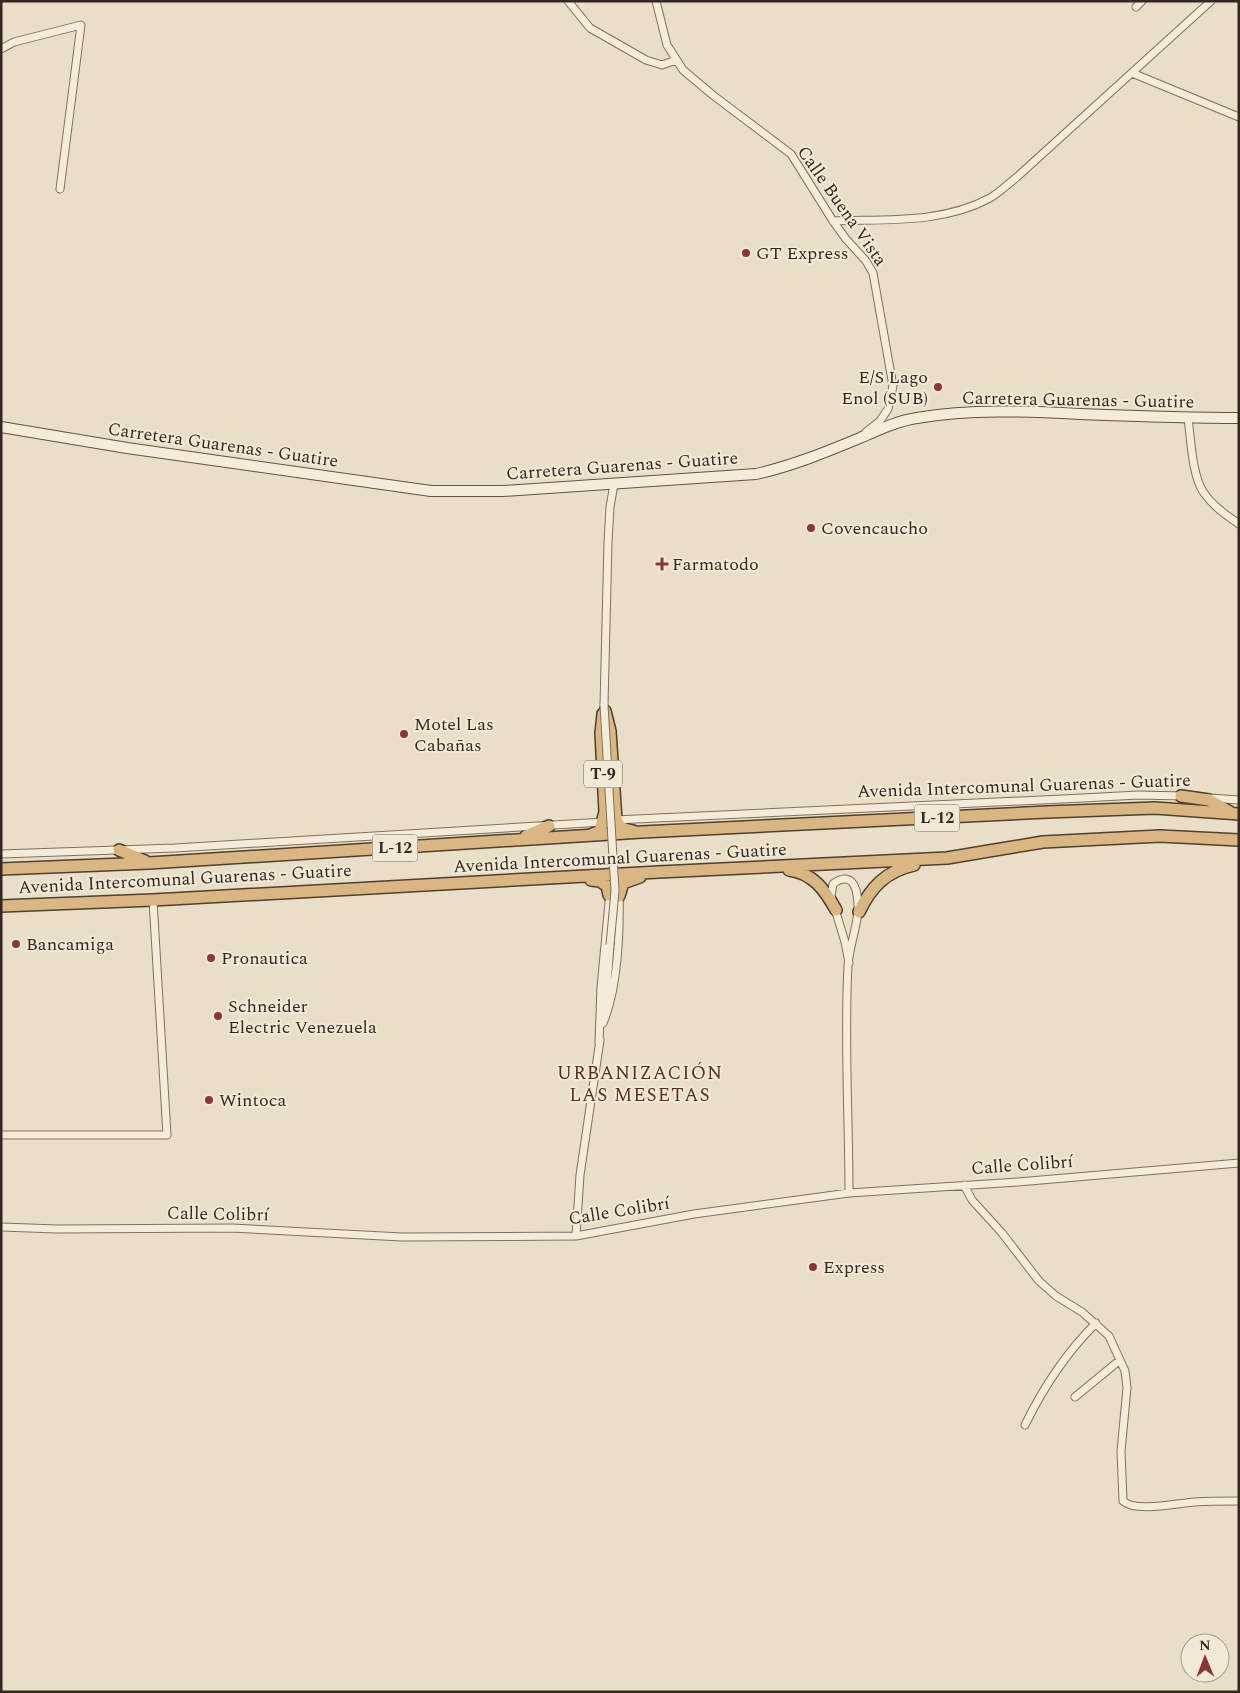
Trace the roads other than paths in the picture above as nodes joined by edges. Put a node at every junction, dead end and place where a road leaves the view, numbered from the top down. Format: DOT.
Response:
graph roads {
  1 [pos="568,1"];
  2 [pos="656,1"];
  3 [pos="1142,1"];
  4 [pos="1211,1"];
  5 [pos="1136,7"];
  6 [pos="1,49"];
  7 [pos="676,60"];
  8 [pos="1132,73"];
  9 [pos="1239,117"];
  10 [pos="60,188"];
  11 [pos="832,221"];
  12 [pos="1188,418"];
  13 [pos="1239,418"];
  14 [pos="1,427"];
  15 [pos="858,439"];
  16 [pos="614,484"];
  17 [pos="1239,524"];
  18 [pos="604,705"];
  19 [pos="1181,796"];
  20 [pos="1239,800"];
  21 [pos="1235,814"];
  22 [pos="616,820"];
  23 [pos="604,822"];
  24 [pos="549,826"];
  25 [pos="642,832"];
  26 [pos="589,835"];
  27 [pos="516,840"];
  28 [pos="1239,840"];
  29 [pos="119,850"];
  30 [pos="1,854"];
  31 [pos="947,858"];
  32 [pos="149,863"];
  33 [pos="770,868"];
  34 [pos="1,869"];
  35 [pos="659,872"];
  36 [pos="564,878"];
  37 [pos="614,895"];
  38 [pos="153,900"];
  39 [pos="1,906"];
  40 [pos="836,910"];
  41 [pos="859,912"];
  42 [pos="848,963"];
  43 [pos="603,1023"];
  44 [pos="599,1043"];
  45 [pos="1,1135"];
  46 [pos="1239,1163"];
  47 [pos="964,1185"];
  48 [pos="849,1193"];
  49 [pos="1,1227"];
  50 [pos="576,1236"];
  51 [pos="1096,1323"];
  52 [pos="1120,1360"];
  53 [pos="1075,1397"];
  54 [pos="1025,1425"];
  55 [pos="1239,1501"];
  1 -- 7 [label="street"];
  2 -- 7 [label="street, Calle Buena Vista"];
  3 -- 5 [label="street"];
  4 -- 8 [label="street"];
  6 -- 10 [label="street"];
  7 -- 11 [label="street, Calle Buena Vista"];
  8 -- 9 [label="street"];
  8 -- 11 [label="street"];
  11 -- 15 [label="street, Calle Buena Vista"];
  12 -- 13 [label="main road, Carretera Guarenas - Guatire"];
  12 -- 15 [label="main road, Carretera Guarenas - Guatire"];
  12 -- 17 [label="street"];
  14 -- 16 [label="main road, Carretera Guarenas - Guatire"];
  15 -- 16 [label="main road, Carretera Guarenas - Guatire"];
  16 -- 18 [label="street"];
  18 -- 22 [label="highway"];
  18 -- 23 [label="highway, T-9"];
  18 -- 43 [label="street, bridge"];
  19 -- 20 [label="street, Avenida Intercomunal Guarenas - Guatire / L-12"];
  19 -- 21 [label="highway"];
  19 -- 22 [label="street, Avenida Intercomunal Guarenas - Guatire / L-12"];
  21 -- 25 [label="highway, Avenida Intercomunal Guarenas - Guatire / L-12"];
  22 -- 23 [label="street, Avenida Intercomunal Guarenas - Guatire / L-12"];
  22 -- 25 [label="highway"];
  23 -- 24 [label="street, Avenida Intercomunal Guarenas - Guatire / L-12"];
  23 -- 26 [label="highway"];
  24 -- 27 [label="highway"];
  24 -- 29 [label="street, Avenida Intercomunal Guarenas - Guatire / L-12"];
  25 -- 26 [label="highway, Avenida Intercomunal Guarenas - Guatire / L-12"];
  26 -- 27 [label="highway, Avenida Intercomunal Guarenas - Guatire / L-12"];
  27 -- 32 [label="highway, Avenida Intercomunal Guarenas - Guatire / L-12"];
  28 -- 31 [label="highway, Avenida Intercomunal Guarenas - Guatire / L-12"];
  29 -- 30 [label="street, Avenida Intercomunal Guarenas - Guatire / L-12"];
  29 -- 32 [label="highway"];
  31 -- 33 [label="highway, Avenida Intercomunal Guarenas - Guatire / L-12"];
  31 -- 41 [label="highway"];
  32 -- 34 [label="highway, Avenida Intercomunal Guarenas - Guatire / L-12"];
  33 -- 35 [label="highway, Avenida Intercomunal Guarenas - Guatire / L-12"];
  33 -- 40 [label="highway"];
  35 -- 36 [label="highway, Avenida Intercomunal Guarenas - Guatire / L-12"];
  35 -- 37 [label="highway"];
  36 -- 37 [label="highway"];
  36 -- 38 [label="highway, Avenida Intercomunal Guarenas - Guatire / L-12"];
  37 -- 43 [label="street"];
  37 -- 44 [label="street"];
  38 -- 39 [label="highway, Avenida Intercomunal Guarenas - Guatire / L-12"];
  38 -- 45 [label="street"];
  40 -- 41 [label="street"];
  40 -- 42 [label="street"];
  41 -- 42 [label="street"];
  42 -- 48 [label="street"];
  43 -- 44 [label="street"];
  44 -- 50 [label="street"];
  46 -- 47 [label="street, Calle Colibrí"];
  47 -- 48 [label="street, Calle Colibrí"];
  47 -- 51 [label="street"];
  48 -- 50 [label="street, Calle Colibrí"];
  49 -- 50 [label="street, Calle Colibrí"];
  51 -- 52 [label="street"];
  51 -- 54 [label="street"];
  52 -- 53 [label="street"];
  52 -- 55 [label="street"];
}
